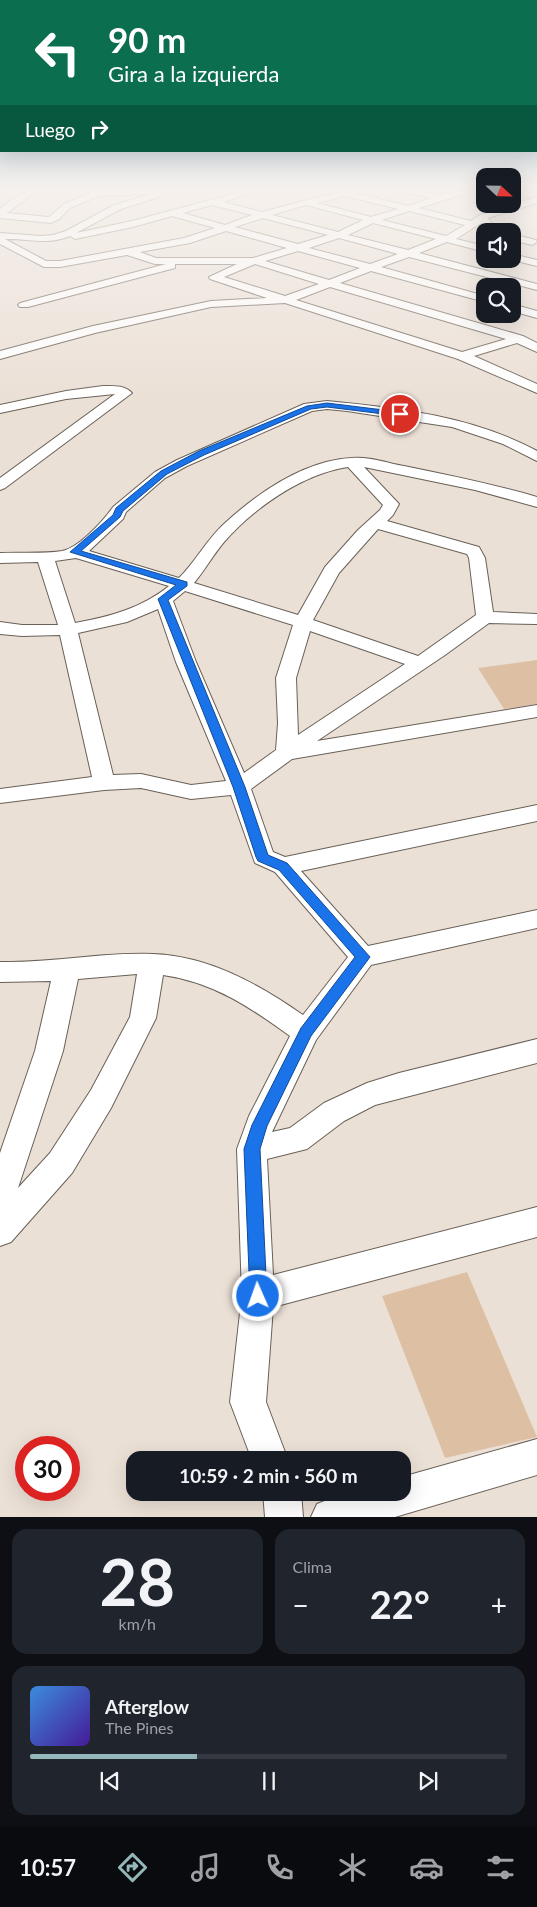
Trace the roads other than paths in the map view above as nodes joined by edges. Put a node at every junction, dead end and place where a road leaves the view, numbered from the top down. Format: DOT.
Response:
graph roads {
  1 [pos="38,261"];
  2 [pos="78,261"];
  3 [pos="188,261"];
  4 [pos="241,261"];
  5 [pos="254,261"];
  6 [pos="349,261"];
  7 [pos="389,261"];
  8 [pos="436,261"];
  9 [pos="372,267"];
  10 [pos="537,275"];
  11 [pos="495,278"];
  12 [pos="521,282"];
  13 [pos="329,284"];
  14 [pos="521,285"];
  15 [pos="537,287"];
  16 [pos="476,296"];
  17 [pos="285,300"];
  18 [pos="476,301"];
  19 [pos="24,305"];
  20 [pos="521,310"];
  21 [pos="537,315"];
  22 [pos="439,316"];
  23 [pos="396,334"];
  24 [pos="537,334"];
  25 [pos="518,339"];
  26 [pos="537,348"];
  27 [pos="0,355"];
  28 [pos="462,356"];
  29 [pos="537,389"];
  30 [pos="0,409"];
  31 [pos="529,439"];
  32 [pos="513,443"];
  33 [pos="537,457"];
  34 [pos="351,462"];
  35 [pos="0,464"];
  36 [pos="20,471"];
  37 [pos="0,485"];
  38 [pos="535,497"];
  39 [pos="376,523"];
  40 [pos="74,552"];
  41 [pos="0,558"];
  42 [pos="45,558"];
  43 [pos="183,584"];
  44 [pos="162,599"];
  45 [pos="485,617"];
  46 [pos="537,619"];
  47 [pos="303,622"];
  48 [pos="0,628"];
  49 [pos="68,628"];
  50 [pos="420,663"];
  51 [pos="537,710"];
  52 [pos="286,753"];
  53 [pos="104,783"];
  54 [pos="239,787"];
  55 [pos="0,796"];
  56 [pos="537,813"];
  57 [pos="283,866"];
  58 [pos="537,920"];
  59 [pos="363,957"];
  60 [pos="152,964"];
  61 [pos="67,970"];
  62 [pos="0,972"];
  63 [pos="306,1032"];
  64 [pos="537,1051"];
  65 [pos="252,1149"];
  66 [pos="0,1197"];
  67 [pos="537,1222"];
  68 [pos="0,1231"];
  69 [pos="258,1296"];
  70 [pos="267,1451"];
  71 [pos="537,1456"];
  72 [pos="283,1501"];
  73 [pos="284,1517"];
  74 [pos="330,1517"];
  1 -- 2 [label="street"];
  3 -- 19 [label="street"];
  4 -- 5 [label="street"];
  5 -- 13 [label="street"];
  5 -- 17 [label="street"];
  6 -- 9 [label="street"];
  7 -- 9 [label="street"];
  8 -- 11 [label="street"];
  9 -- 13 [label="street"];
  9 -- 16 [label="street"];
  10 -- 12 [label="street"];
  13 -- 17 [label="street"];
  13 -- 22 [label="street"];
  14 -- 15 [label="street"];
  17 -- 23 [label="street"];
  17 -- 27 [label="street"];
  18 -- 22 [label="street"];
  20 -- 21 [label="street"];
  22 -- 23 [label="street"];
  22 -- 25 [label="street"];
  23 -- 28 [label="street"];
  24 -- 25 [label="street"];
  25 -- 26 [label="street"];
  25 -- 28 [label="street"];
  28 -- 29 [label="street"];
  30 -- 36 [label="street"];
  31 -- 32 [label="street"];
  32 -- 33 [label="street"];
  32 -- 40 [label="street"];
  34 -- 38 [label="street"];
  34 -- 39 [label="street"];
  34 -- 43 [label="street"];
  35 -- 36 [label="street"];
  36 -- 37 [label="street"];
  39 -- 45 [label="street"];
  39 -- 47 [label="street"];
  40 -- 42 [label="street"];
  40 -- 43 [label="street"];
  41 -- 42 [label="street"];
  42 -- 49 [label="street"];
  43 -- 44 [label="street"];
  43 -- 47 [label="street"];
  44 -- 49 [label="street"];
  44 -- 54 [label="street"];
  45 -- 46 [label="street"];
  45 -- 50 [label="street"];
  47 -- 50 [label="street"];
  47 -- 52 [label="street"];
  48 -- 49 [label="street"];
  49 -- 53 [label="street"];
  50 -- 52 [label="street"];
  51 -- 52 [label="street"];
  52 -- 54 [label="street"];
  53 -- 54 [label="street"];
  53 -- 55 [label="street"];
  54 -- 57 [label="street"];
  56 -- 57 [label="street"];
  57 -- 59 [label="street"];
  58 -- 59 [label="street"];
  59 -- 63 [label="street"];
  60 -- 61 [label="street"];
  60 -- 63 [label="street"];
  60 -- 68 [label="street"];
  61 -- 62 [label="street"];
  61 -- 66 [label="street"];
  63 -- 65 [label="street"];
  64 -- 65 [label="street"];
  65 -- 69 [label="street"];
  67 -- 69 [label="street"];
  69 -- 70 [label="street"];
  71 -- 74 [label="street"];
  72 -- 73 [label="street"];
}
